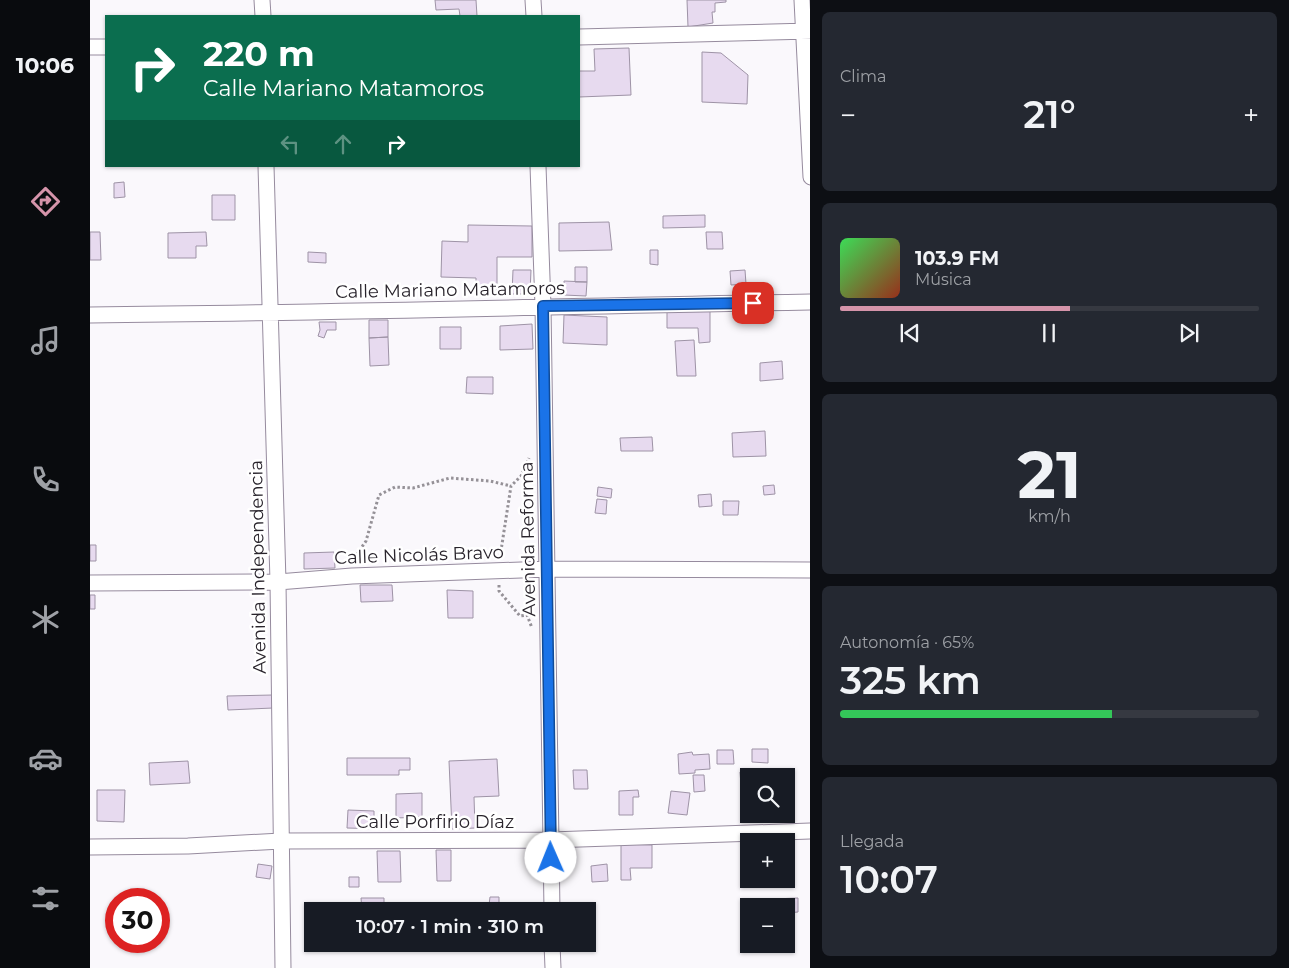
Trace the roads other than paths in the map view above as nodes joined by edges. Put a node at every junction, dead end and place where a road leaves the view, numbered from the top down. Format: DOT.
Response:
graph roads {
  1 [pos="262,0"];
  2 [pos="533,0"];
  3 [pos="802,0"];
  4 [pos="262,15"];
  5 [pos="534,15"];
  6 [pos="806,31"];
  7 [pos="580,37"];
  8 [pos="90,47"];
  9 [pos="105,47"];
  10 [pos="266,167"];
  11 [pos="538,167"];
  12 [pos="810,177"];
  13 [pos="810,302"];
  14 [pos="543,306"];
  15 [pos="269,314"];
  16 [pos="90,315"];
  17 [pos="547,569"];
  18 [pos="810,570"];
  19 [pos="278,582"];
  20 [pos="90,583"];
  21 [pos="810,831"];
  22 [pos="551,840"];
  23 [pos="281,841"];
  24 [pos="90,847"];
  25 [pos="552,902"];
  26 [pos="552,952"];
  27 [pos="283,968"];
  28 [pos="553,968"];
  1 -- 4 [label="street"];
  2 -- 5 [label="street"];
  3 -- 6 [label="street"];
  6 -- 7 [label="street"];
  6 -- 12 [label="street"];
  8 -- 9 [label="street"];
  10 -- 15 [label="street, Avenida Independencia"];
  11 -- 14 [label="street, Avenida Reforma"];
  13 -- 14 [label="street, Calle Mariano Matamoros"];
  14 -- 15 [label="street, Calle Mariano Matamoros"];
  14 -- 17 [label="street, Avenida Reforma"];
  15 -- 16 [label="street, Calle Mariano Matamoros"];
  15 -- 19 [label="street, Avenida Independencia"];
  17 -- 18 [label="street, Calle Nicolás Bravo"];
  17 -- 19 [label="street, Calle Nicolás Bravo"];
  17 -- 22 [label="street, Avenida Reforma"];
  19 -- 20 [label="street, Calle Nicolás Bravo"];
  19 -- 23 [label="street, Avenida Independencia"];
  21 -- 22 [label="street, Calle Porfirio Díaz"];
  22 -- 23 [label="street, Calle Porfirio Díaz"];
  22 -- 25 [label="street, Avenida Reforma"];
  23 -- 24 [label="street, Calle Porfirio Díaz"];
  23 -- 27 [label="street, Avenida Independencia"];
  26 -- 28 [label="street"];
}
